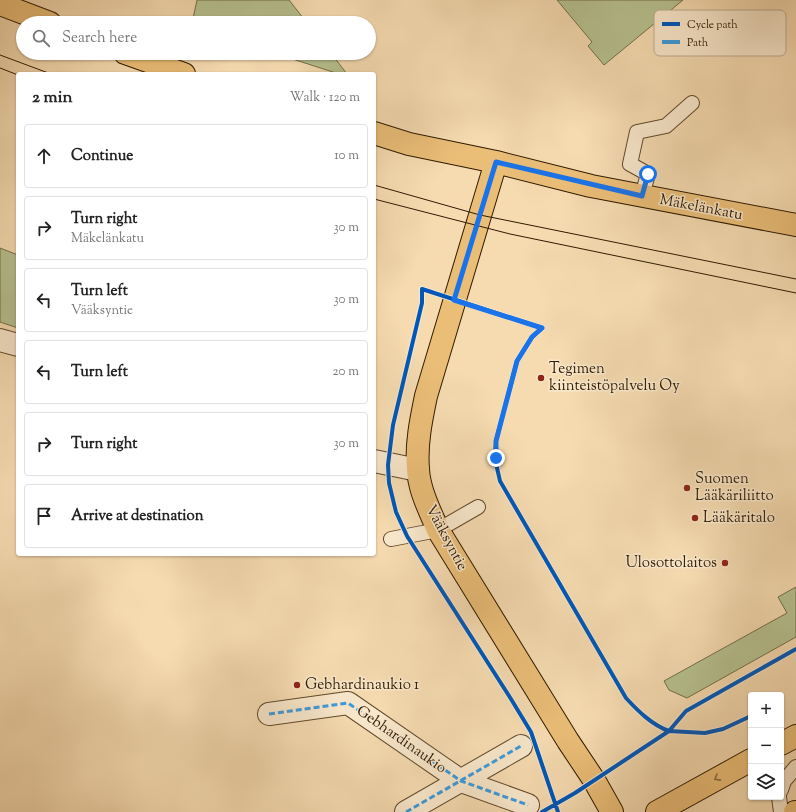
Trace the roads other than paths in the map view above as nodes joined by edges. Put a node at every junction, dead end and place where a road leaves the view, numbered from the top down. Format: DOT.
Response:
graph roads {
  1 [pos="0,4"];
  2 [pos="32,16"];
  3 [pos="145,60"];
  4 [pos="178,72"];
  5 [pos="692,103"];
  6 [pos="376,134"];
  7 [pos="496,162"];
  8 [pos="642,196"];
  9 [pos="796,225"];
  10 [pos="0,340"];
  11 [pos="16,345"];
  12 [pos="376,461"];
  13 [pos="418,470"];
  14 [pos="478,508"];
  15 [pos="438,530"];
  16 [pos="391,539"];
  17 [pos="269,714"];
  18 [pos="796,736"];
  19 [pos="784,742"];
  20 [pos="521,746"];
  21 [pos="748,762"];
  22 [pos="796,767"];
  23 [pos="460,781"];
  24 [pos="784,781"];
  25 [pos="779,800"];
  26 [pos="528,805"];
  27 [pos="659,811"];
  28 [pos="406,812"];
  29 [pos="612,812"];
  30 [pos="781,812"];
  1 -- 2 [label="main road"];
  3 -- 4 [label="main road"];
  5 -- 8 [label="lane"];
  6 -- 7 [label="main road, Mäkelänkatu"];
  7 -- 8 [label="main road, Mäkelänkatu"];
  7 -- 13 [label="main road, Vääksyntie"];
  8 -- 9 [label="main road, Mäkelänkatu"];
  10 -- 11 [label="street"];
  12 -- 13 [label="street"];
  13 -- 15 [label="main road, Vääksyntie"];
  14 -- 15 [label="lane"];
  15 -- 16 [label="lane"];
  15 -- 29 [label="main road, Vääksyntie"];
  17 -- 23 [label="street, Gebhardinaukio"];
  18 -- 19 [label="main road"];
  20 -- 23 [label="street, Gebhardinaukio"];
  21 -- 27 [label="main road, one-way"];
  22 -- 24 [label="lane"];
  23 -- 26 [label="street, Gebhardinaukio"];
  23 -- 28 [label="street, Gebhardinaukio"];
  25 -- 30 [label="lane"];
}
